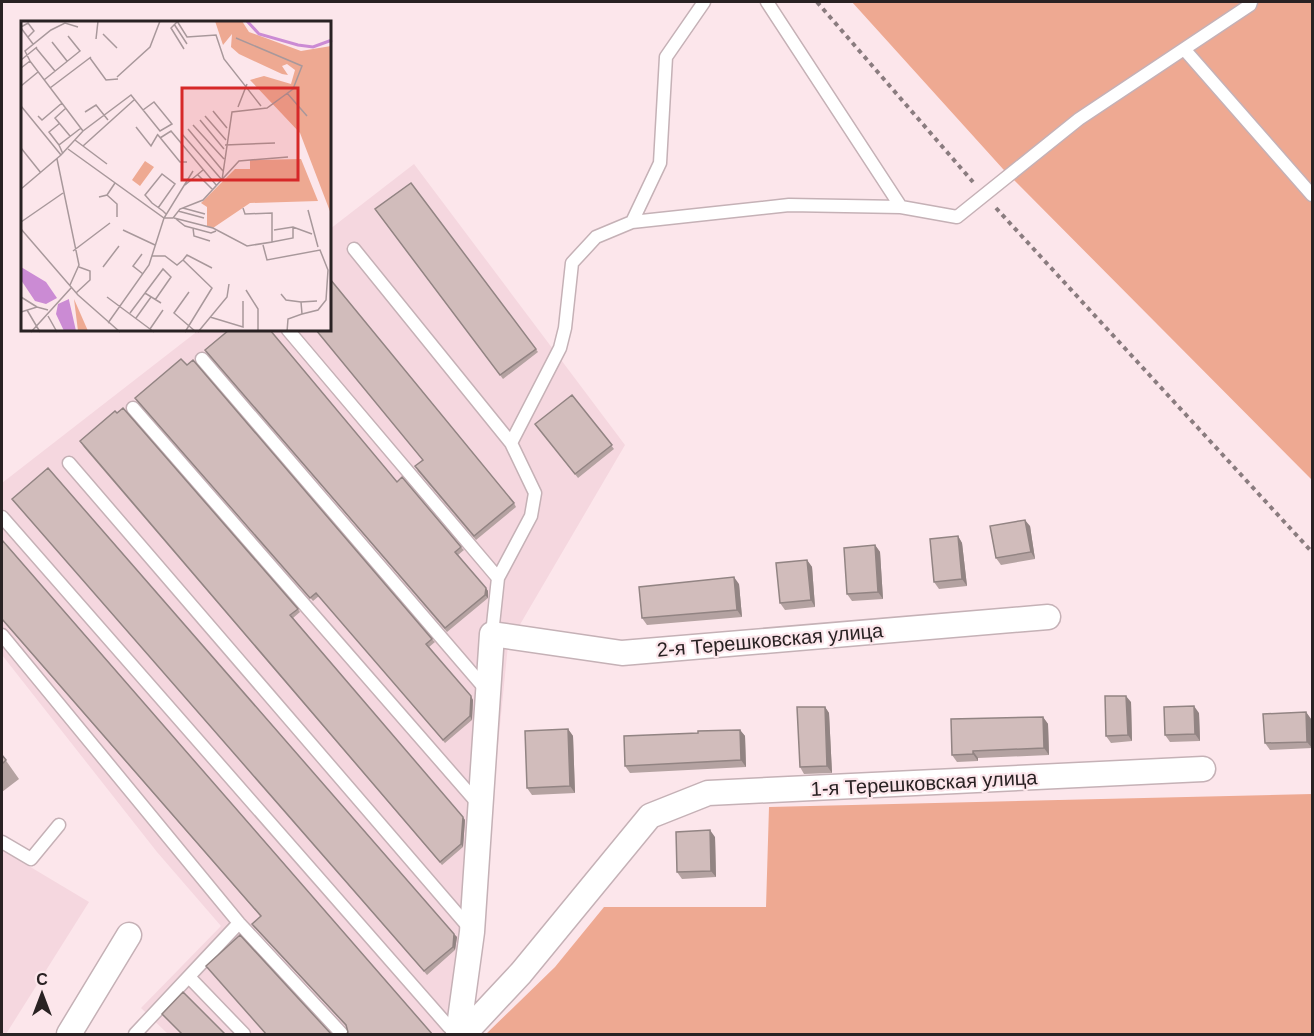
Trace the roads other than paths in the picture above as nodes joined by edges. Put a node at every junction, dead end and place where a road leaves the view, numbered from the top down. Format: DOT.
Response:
graph roads {
  1 [pos="704,2"];
  2 [pos="767,2"];
  3 [pos="1251,2"];
  4 [pos="1184,49"];
  5 [pos="1312,195"];
  6 [pos="901,207"];
  7 [pos="632,222"];
  8 [pos="354,249"];
  9 [pos="290,332"];
  10 [pos="202,359"];
  11 [pos="133,408"];
  12 [pos="511,444"];
  13 [pos="69,463"];
  14 [pos="2,517"];
  15 [pos="498,578"];
  16 [pos="1048,617"];
  17 [pos="492,634"];
  18 [pos="2,635"];
  19 [pos="488,693"];
  20 [pos="1203,770"];
  21 [pos="481,807"];
  22 [pos="59,825"];
  23 [pos="2,842"];
  24 [pos="239,922"];
  25 [pos="472,932"];
  26 [pos="129,935"];
  27 [pos="189,977"];
  28 [pos="460,1033"];
  29 [pos="69,1035"];
  30 [pos="135,1035"];
  31 [pos="244,1035"];
  32 [pos="342,1035"];
  1 -- 7 [label="lane"];
  2 -- 6 [label="lane"];
  3 -- 4 [label="lane"];
  4 -- 5 [label="lane"];
  4 -- 6 [label="lane"];
  6 -- 7 [label="lane"];
  7 -- 12 [label="lane"];
  8 -- 12 [label="lane"];
  9 -- 15 [label="lane"];
  10 -- 19 [label="lane"];
  11 -- 21 [label="lane"];
  12 -- 15 [label="lane"];
  13 -- 25 [label="lane"];
  14 -- 28 [label="lane"];
  15 -- 17 [label="lane"];
  16 -- 17 [label="street, 2-я Терешковская улица"];
  17 -- 19 [label="street"];
  18 -- 24 [label="lane"];
  19 -- 21 [label="street"];
  20 -- 28 [label="street, 1-я Терешковская улица"];
  21 -- 25 [label="street"];
  22 -- 23 [label="lane"];
  24 -- 27 [label="lane"];
  24 -- 32 [label="lane"];
  25 -- 28 [label="street"];
  26 -- 29 [label="street"];
  27 -- 30 [label="lane"];
  27 -- 31 [label="lane"];
}
